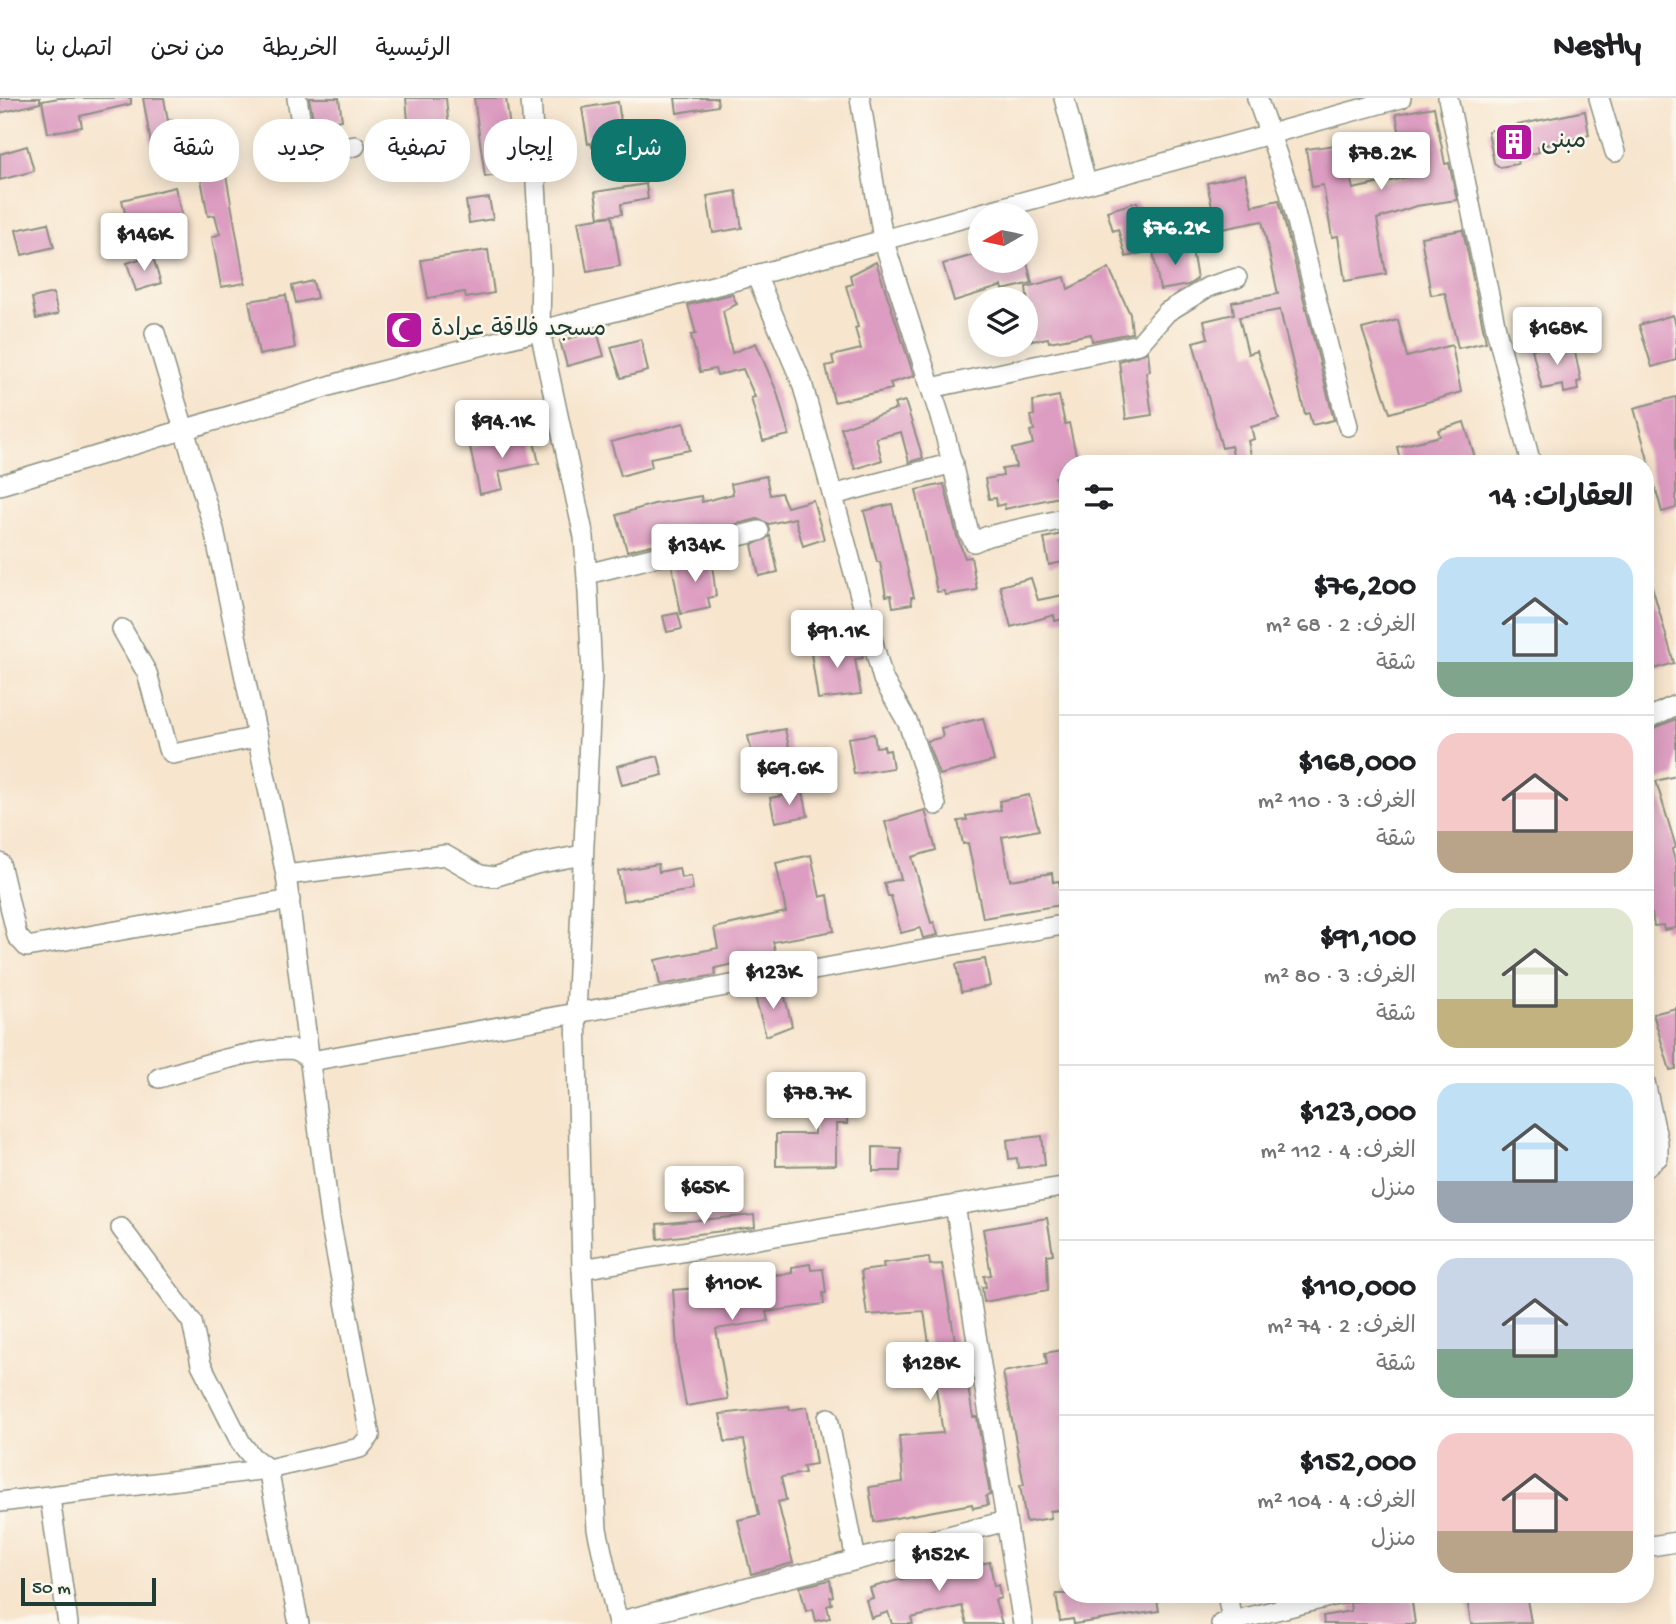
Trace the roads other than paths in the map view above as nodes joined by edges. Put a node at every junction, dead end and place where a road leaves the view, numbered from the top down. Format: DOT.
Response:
graph roads {
  1 [pos="297,98"];
  2 [pos="531,98"];
  3 [pos="860,98"];
  4 [pos="1064,98"];
  5 [pos="1256,98"];
  6 [pos="1401,98"];
  7 [pos="1448,98"];
  8 [pos="1599,98"];
  9 [pos="1268,135"];
  10 [pos="355,146"];
  11 [pos="1615,152"];
  12 [pos="1086,183"];
  13 [pos="883,239"];
  14 [pos="756,275"];
  15 [pos="1237,278"];
  16 [pos="540,331"];
  17 [pos="155,333"];
  18 [pos="931,388"];
  19 [pos="1348,426"];
  20 [pos="186,430"];
  21 [pos="1529,455"];
  22 [pos="953,463"];
  23 [pos="0,485"];
  24 [pos="833,495"];
  25 [pos="1059,520"];
  26 [pos="759,531"];
  27 [pos="587,574"];
  28 [pos="122,629"];
  29 [pos="1676,705"];
  30 [pos="1654,716"];
  31 [pos="258,737"];
  32 [pos="936,805"];
  33 [pos="582,855"];
  34 [pos="0,863"];
  35 [pos="286,875"];
  36 [pos="290,900"];
  37 [pos="1059,927"];
  38 [pos="576,1013"];
  39 [pos="311,1061"];
  40 [pos="159,1078"];
  41 [pos="1654,1134"];
  42 [pos="1654,1160"];
  43 [pos="1059,1188"];
  44 [pos="956,1205"];
  45 [pos="121,1228"];
  46 [pos="582,1269"];
  47 [pos="828,1418"];
  48 [pos="268,1469"];
  49 [pos="50,1498"];
  50 [pos="0,1502"];
  51 [pos="1006,1521"];
  52 [pos="1676,1542"];
  53 [pos="1654,1546"];
  54 [pos="856,1560"];
  55 [pos="1227,1603"];
  56 [pos="1306,1603"];
  57 [pos="618,1623"];
  58 [pos="1226,1623"];
  59 [pos="68,1624"];
  60 [pos="299,1624"];
  61 [pos="1023,1624"];
  1 -- 10 [label="street"];
  2 -- 16 [label="street"];
  3 -- 13 [label="street"];
  4 -- 12 [label="street"];
  5 -- 9 [label="street"];
  6 -- 9 [label="street"];
  7 -- 21 [label="street"];
  8 -- 11 [label="street"];
  9 -- 12 [label="street"];
  9 -- 19 [label="street"];
  12 -- 13 [label="street"];
  13 -- 14 [label="street"];
  13 -- 18 [label="street"];
  14 -- 16 [label="street"];
  14 -- 24 [label="street"];
  15 -- 18 [label="street"];
  16 -- 20 [label="street"];
  16 -- 27 [label="street"];
  17 -- 20 [label="street"];
  18 -- 22 [label="street"];
  20 -- 23 [label="street"];
  20 -- 31 [label="street"];
  22 -- 24 [label="street"];
  22 -- 25 [label="street"];
  24 -- 32 [label="street"];
  26 -- 27 [label="street"];
  27 -- 33 [label="street"];
  28 -- 31 [label="street"];
  29 -- 30 [label="street"];
  31 -- 35 [label="street"];
  33 -- 35 [label="street"];
  33 -- 38 [label="street"];
  34 -- 36 [label="street"];
  35 -- 36 [label="street"];
  36 -- 39 [label="street"];
  37 -- 38 [label="street"];
  38 -- 39 [label="street"];
  38 -- 46 [label="street"];
  39 -- 40 [label="street"];
  39 -- 48 [label="street"];
  41 -- 42 [label="street"];
  43 -- 44 [label="street"];
  44 -- 46 [label="street"];
  44 -- 51 [label="street"];
  45 -- 48 [label="street"];
  46 -- 57 [label="street"];
  47 -- 54 [label="street"];
  48 -- 49 [label="street"];
  48 -- 60 [label="street"];
  49 -- 50 [label="street"];
  49 -- 59 [label="street"];
  51 -- 54 [label="street"];
  51 -- 61 [label="street"];
  52 -- 53 [label="street"];
  54 -- 57 [label="street"];
  55 -- 58 [label="street"];
  56 -- 58 [label="street"];
}
